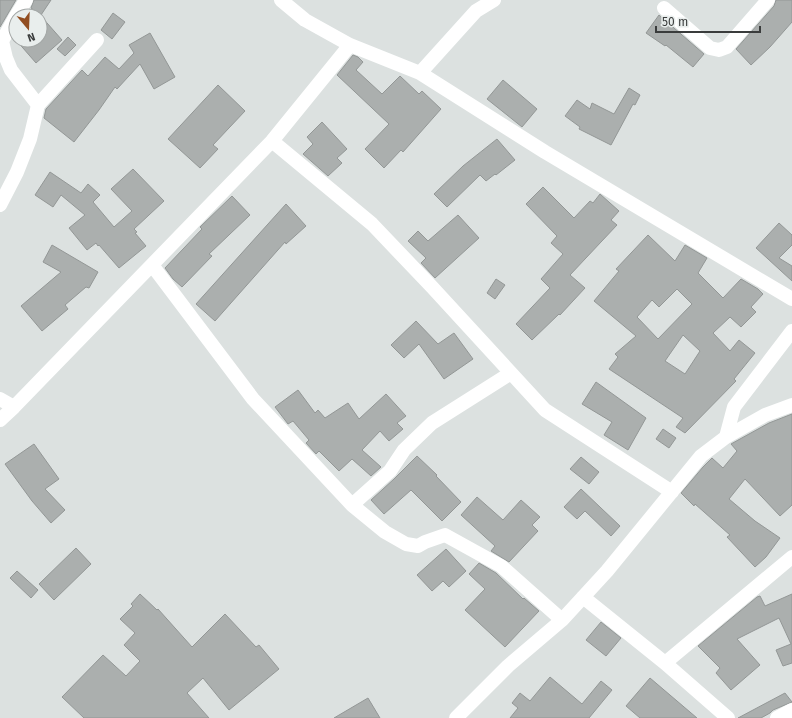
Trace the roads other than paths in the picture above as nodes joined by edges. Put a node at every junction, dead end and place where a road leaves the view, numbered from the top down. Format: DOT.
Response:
graph roads {
  1 [pos="281,0"];
  2 [pos="494,0"];
  3 [pos="768,0"];
  4 [pos="664,8"];
  5 [pos="8,30"];
  6 [pos="97,40"];
  7 [pos="350,45"];
  8 [pos="420,73"];
  9 [pos="38,105"];
  10 [pos="272,141"];
  11 [pos="0,205"];
  12 [pos="152,265"];
  13 [pos="792,299"];
  14 [pos="792,331"];
  15 [pos="511,373"];
  16 [pos="0,399"];
  17 [pos="792,405"];
  18 [pos="14,407"];
  19 [pos="0,420"];
  20 [pos="726,437"];
  21 [pos="672,492"];
  22 [pos="352,505"];
  23 [pos="792,557"];
  24 [pos="583,597"];
  25 [pos="562,620"];
  26 [pos="665,663"];
  27 [pos="792,710"];
  28 [pos="456,718"];
  29 [pos="728,718"];
  30 [pos="777,718"];
  1 -- 7 [label="street"];
  2 -- 8 [label="street"];
  3 -- 4 [label="street"];
  5 -- 9 [label="street"];
  6 -- 9 [label="street"];
  7 -- 8 [label="street"];
  7 -- 10 [label="street"];
  8 -- 13 [label="street"];
  9 -- 11 [label="street"];
  10 -- 12 [label="street"];
  10 -- 15 [label="street"];
  12 -- 18 [label="street"];
  12 -- 22 [label="street"];
  14 -- 20 [label="street"];
  15 -- 21 [label="street"];
  15 -- 22 [label="street"];
  16 -- 18 [label="street"];
  17 -- 20 [label="street"];
  18 -- 19 [label="street"];
  20 -- 21 [label="street"];
  21 -- 24 [label="street"];
  22 -- 25 [label="street"];
  23 -- 26 [label="street"];
  24 -- 25 [label="street"];
  24 -- 26 [label="street"];
  25 -- 28 [label="street"];
  26 -- 29 [label="street"];
  27 -- 30 [label="street"];
}
